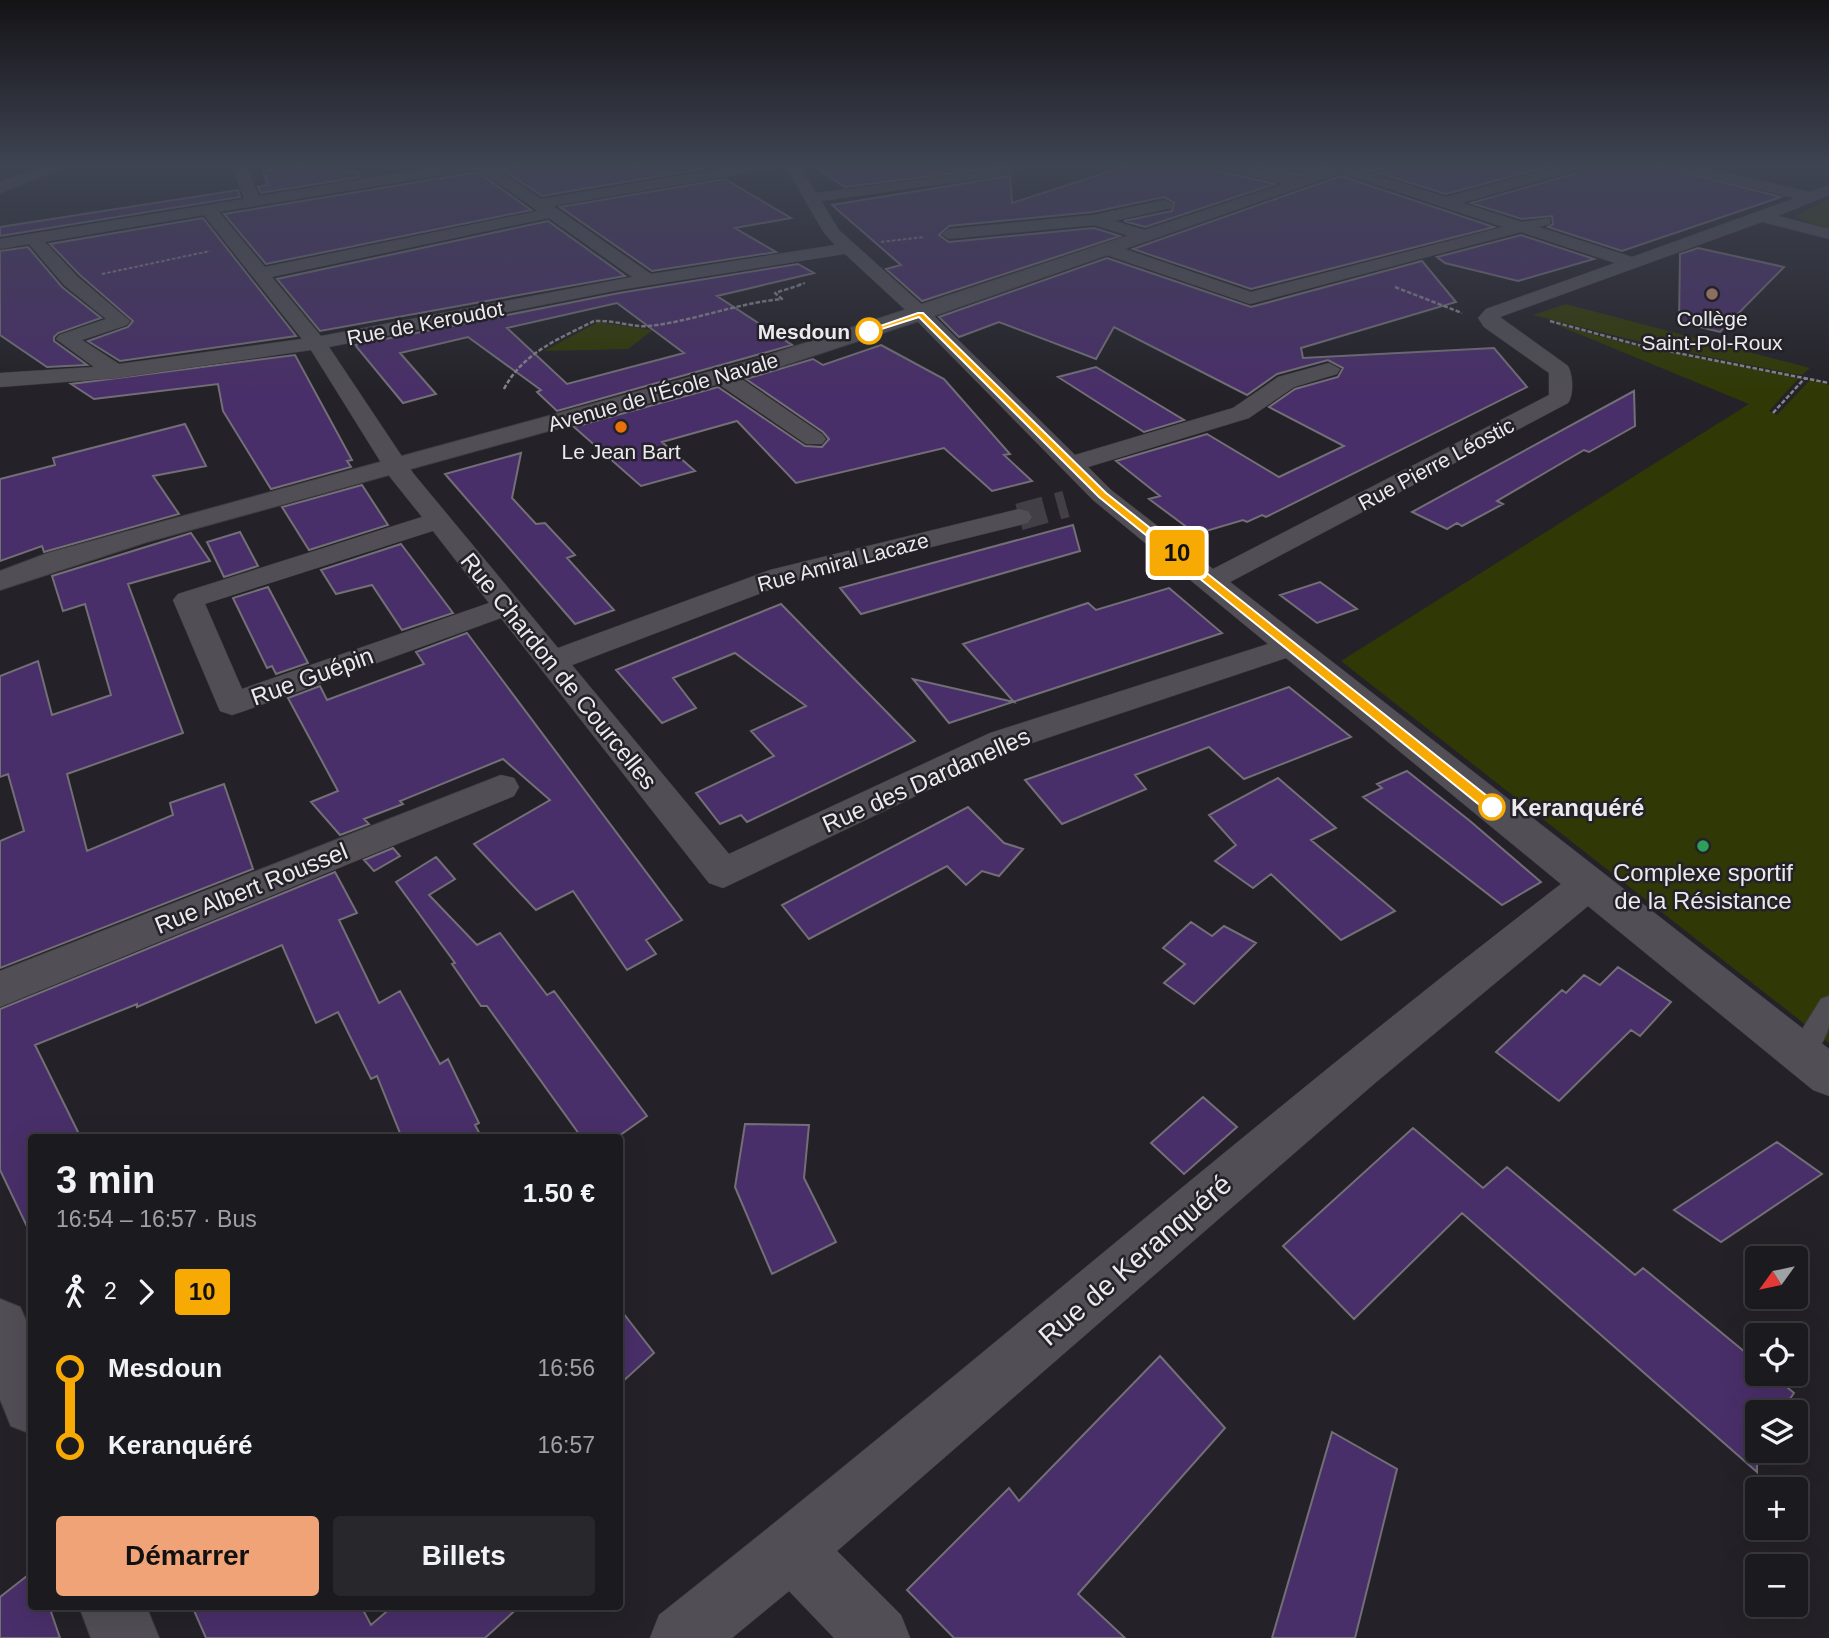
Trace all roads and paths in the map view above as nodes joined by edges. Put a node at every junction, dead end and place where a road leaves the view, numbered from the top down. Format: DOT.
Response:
graph roads {
  1 [pos="20,240"];
  2 [pos="35,240"];
  3 [pos="233,240"];
  4 [pos="407,240"];
  5 [pos="591,240"];
  6 [pos="839,240"];
  7 [pos="898,240"];
  8 [pos="1133,240"];
  9 [pos="1473,240"];
  10 [pos="1563,240"];
  11 [pos="1609,240"];
  12 [pos="1695,240"];
  13 [pos="0,244"];
  14 [pos="237,245"];
  15 [pos="846,247"];
  16 [pos="1107,249"];
  17 [pos="1655,254"];
  18 [pos="1629,262"];
  19 [pos="1358,272"];
  20 [pos="259,274"];
  21 [pos="71,281"];
  22 [pos="650,281"];
  23 [pos="782,299"];
  24 [pos="921,314"];
  25 [pos="603,315"];
  26 [pos="1491,319"];
  27 [pos="596,321"];
  28 [pos="317,344"];
  29 [pos="1329,369"];
  30 [pos="116,372"];
  31 [pos="722,376"];
  32 [pos="1805,377"];
  33 [pos="0,380"];
  34 [pos="1829,383"];
  35 [pos="504,389"];
  36 [pos="1773,413"];
  37 [pos="814,439"];
  38 [pos="1070,464"];
  39 [pos="397,467"];
  40 [pos="1019,517"];
  41 [pos="438,521"];
  42 [pos="1213,580"];
  43 [pos="0,581"];
  44 [pos="508,606"];
  45 [pos="1292,646"];
  46 [pos="553,660"];
  47 [pos="501,787"];
  48 [pos="723,873"];
  49 [pos="1589,884"];
  50 [pos="0,989"];
  51 [pos="1829,1006"];
  52 [pos="1800,1053"];
  53 [pos="1829,1076"];
  54 [pos="0,1327"];
  55 [pos="28,1395"];
  56 [pos="793,1550"];
  57 [pos="114,1610"];
  58 [pos="125,1638"];
  59 [pos="682,1638"];
  60 [pos="878,1638"];
  1 -- 13 [label="street"];
  2 -- 21 [label="street"];
  3 -- 14 [label="street, Rue Chardon de Courcelles"];
  4 -- 20 [label="street"];
  5 -- 22 [label="street"];
  6 -- 15 [label="street"];
  7 -- 15 [label="path"];
  8 -- 16 [label="street, Avenue de l'École Navale"];
  9 -- 19 [label="street"];
  10 -- 18 [label="street"];
  11 -- 17 [label="street"];
  12 -- 17 [label="street"];
  14 -- 20 [label="street, Rue Chardon de Courcelles"];
  14 -- 21 [label="path"];
  15 -- 22 [label="street, Rue de Keroudot"];
  15 -- 24 [label="street"];
  16 -- 19 [label="street"];
  16 -- 24 [label="street, Avenue de l'École Navale"];
  17 -- 18 [label="street"];
  18 -- 26 [label="street"];
  19 -- 26 [label="path"];
  20 -- 28 [label="street, Rue Chardon de Courcelles"];
  21 -- 30 [label="street"];
  22 -- 28 [label="street, Rue de Keroudot"];
  23 -- 27 [label="path"];
  24 -- 31 [label="street, Avenue de l'École Navale"];
  24 -- 38 [label="street"];
  25 -- 27 [label="path"];
  26 -- 32 [label="path"];
  26 -- 42 [label="street, Rue Pierre Léostic"];
  27 -- 35 [label="path"];
  28 -- 30 [label="street, Rue de Keroudot"];
  28 -- 39 [label="street, Rue Chardon de Courcelles"];
  29 -- 38 [label="street"];
  30 -- 33 [label="street, Rue de Keroudot"];
  31 -- 37 [label="street"];
  31 -- 39 [label="street, Avenue de l'École Navale"];
  32 -- 34 [label="path"];
  32 -- 36 [label="path"];
  38 -- 42 [label="street"];
  39 -- 41 [label="street, Rue Chardon de Courcelles"];
  39 -- 43 [label="street, Avenue de l'École Navale"];
  40 -- 46 [label="street, Rue Amiral Lacaze"];
  41 -- 44 [label="street, Rue Chardon de Courcelles"];
  41 -- 44 [label="street, Rue Guépin"];
  42 -- 45 [label="street"];
  44 -- 46 [label="street, Rue Chardon de Courcelles"];
  45 -- 48 [label="street, Rue des Dardanelles"];
  45 -- 49 [label="street"];
  46 -- 48 [label="street, Rue Chardon de Courcelles"];
  47 -- 50 [label="street, Rue Albert Roussel"];
  49 -- 52 [label="street"];
  49 -- 56 [label="street, Rue de Keranquéré"];
  51 -- 52 [label="lane"];
  52 -- 53 [label="street"];
  54 -- 55 [label="street"];
  56 -- 59 [label="street, Rue de Keranquéré"];
  56 -- 60 [label="street"];
  57 -- 58 [label="street"];
}
